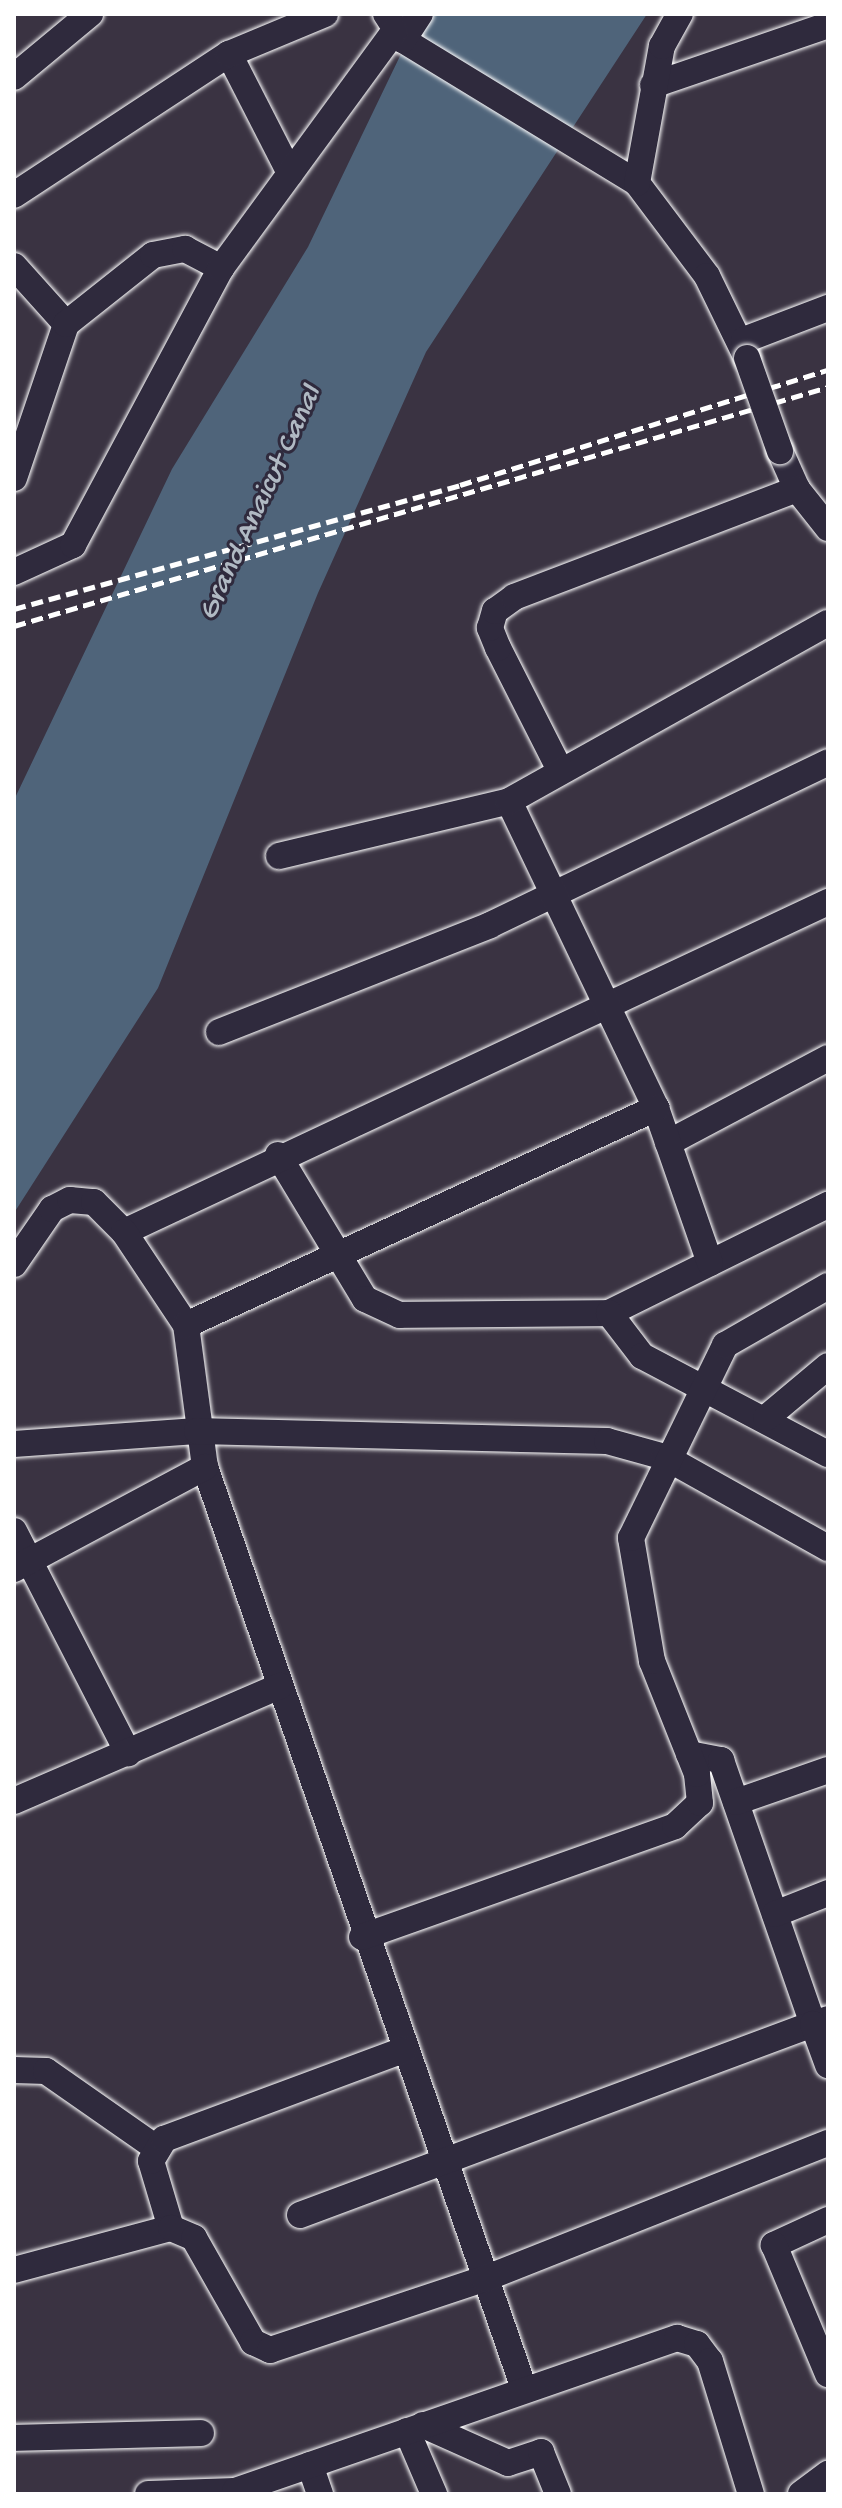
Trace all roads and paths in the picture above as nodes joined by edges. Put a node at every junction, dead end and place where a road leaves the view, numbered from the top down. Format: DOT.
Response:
graph roads {
  1 [pos="90,14"];
  2 [pos="325,14"];
  3 [pos="420,14"];
  4 [pos="680,14"];
  5 [pos="828,25"];
  6 [pos="394,29"];
  7 [pos="229,54"];
  8 [pos="14,77"];
  9 [pos="653,85"];
  10 [pos="290,173"];
  11 [pos="637,183"];
  12 [pos="14,195"];
  13 [pos="14,266"];
  14 [pos="221,268"];
  15 [pos="828,308"];
  16 [pos="66,324"];
  17 [pos="745,349"];
  18 [pos="14,478"];
  19 [pos="797,489"];
  20 [pos="828,528"];
  21 [pos="14,572"];
  22 [pos="828,623"];
  23 [pos="828,762"];
  24 [pos="560,770"];
  25 [pos="509,801"];
  26 [pos="279,856"];
  27 [pos="552,896"];
  28 [pos="828,902"];
  29 [pos="608,1012"];
  30 [pos="219,1032"];
  31 [pos="828,1058"];
  32 [pos="656,1108"];
  33 [pos="668,1143"];
  34 [pos="278,1155"];
  35 [pos="828,1205"];
  36 [pos="124,1232"];
  37 [pos="332,1254"];
  38 [pos="710,1263"];
  39 [pos="14,1264"];
  40 [pos="828,1286"];
  41 [pos="609,1313"];
  42 [pos="186,1325"];
  43 [pos="828,1366"];
  44 [pos="703,1382"];
  45 [pos="766,1418"];
  46 [pos="197,1431"];
  47 [pos="14,1444"];
  48 [pos="828,1454"];
  49 [pos="665,1457"];
  50 [pos="205,1467"];
  51 [pos="14,1531"];
  52 [pos="828,1548"];
  53 [pos="22,1566"];
  54 [pos="280,1686"];
  55 [pos="128,1753"];
  56 [pos="689,1754"];
  57 [pos="828,1770"];
  58 [pos="14,1801"];
  59 [pos="736,1802"];
  60 [pos="828,1893"];
  61 [pos="775,1914"];
  62 [pos="362,1937"];
  63 [pos="820,2021"];
  64 [pos="403,2050"];
  65 [pos="828,2065"];
  66 [pos="14,2070"];
  67 [pos="828,2143"];
  68 [pos="158,2149"];
  69 [pos="443,2162"];
  70 [pos="300,2215"];
  71 [pos="828,2220"];
  72 [pos="171,2228"];
  73 [pos="14,2270"];
  74 [pos="484,2279"];
  75 [pos="828,2374"];
  76 [pos="523,2386"];
  77 [pos="415,2428"];
  78 [pos="201,2433"];
  79 [pos="14,2438"];
  80 [pos="310,2465"];
  81 [pos="828,2474"];
  82 [pos="148,2494"];
  83 [pos="320,2494"];
  84 [pos="434,2494"];
  85 [pos="558,2494"];
  86 [pos="751,2494"];
  87 [pos="801,2494"];
  1 -- 8 [label="street"];
  2 -- 7 [label="street"];
  3 -- 6 [label="street"];
  4 -- 9 [label="street"];
  5 -- 9 [label="street"];
  6 -- 10 [label="street"];
  6 -- 11 [label="street"];
  7 -- 10 [label="street"];
  7 -- 12 [label="street"];
  9 -- 11 [label="street"];
  10 -- 14 [label="street"];
  11 -- 17 [label="street"];
  13 -- 16 [label="street"];
  14 -- 16 [label="street"];
  14 -- 21 [label="street"];
  15 -- 17 [label="street"];
  16 -- 18 [label="street"];
  17 -- 19 [label="street, bridge"];
  19 -- 20 [label="street"];
  19 -- 24 [label="street"];
  22 -- 24 [label="street"];
  23 -- 27 [label="street"];
  24 -- 25 [label="street"];
  25 -- 26 [label="street"];
  25 -- 27 [label="street"];
  27 -- 29 [label="street"];
  27 -- 30 [label="street"];
  28 -- 29 [label="street"];
  29 -- 32 [label="street"];
  29 -- 34 [label="street"];
  31 -- 33 [label="street"];
  32 -- 33 [label="street"];
  32 -- 37 [label="street"];
  33 -- 38 [label="street"];
  34 -- 36 [label="street"];
  34 -- 37 [label="street"];
  35 -- 38 [label="street"];
  36 -- 39 [label="street"];
  36 -- 42 [label="street"];
  37 -- 41 [label="street"];
  37 -- 42 [label="street"];
  38 -- 41 [label="street"];
  40 -- 44 [label="street"];
  41 -- 44 [label="street"];
  42 -- 46 [label="street"];
  43 -- 45 [label="street"];
  44 -- 45 [label="street"];
  44 -- 49 [label="street"];
  45 -- 48 [label="street"];
  46 -- 47 [label="street"];
  46 -- 49 [label="street"];
  46 -- 50 [label="street"];
  49 -- 52 [label="street"];
  49 -- 56 [label="street"];
  50 -- 53 [label="street"];
  50 -- 54 [label="street"];
  51 -- 53 [label="street"];
  53 -- 55 [label="street"];
  54 -- 55 [label="street"];
  54 -- 62 [label="street"];
  55 -- 58 [label="street"];
  56 -- 59 [label="street"];
  56 -- 62 [label="street"];
  57 -- 59 [label="street"];
  59 -- 61 [label="street"];
  60 -- 61 [label="street"];
  61 -- 63 [label="street"];
  62 -- 64 [label="street"];
  63 -- 65 [label="street"];
  63 -- 69 [label="street"];
  64 -- 68 [label="street"];
  64 -- 69 [label="street"];
  66 -- 68 [label="street"];
  67 -- 74 [label="street"];
  68 -- 72 [label="street"];
  69 -- 70 [label="street"];
  69 -- 74 [label="street"];
  71 -- 75 [label="street"];
  72 -- 73 [label="street"];
  72 -- 74 [label="street"];
  74 -- 76 [label="street"];
  76 -- 77 [label="street"];
  76 -- 86 [label="street"];
  77 -- 80 [label="street"];
  77 -- 84 [label="street"];
  77 -- 85 [label="street"];
  78 -- 79 [label="street"];
  80 -- 82 [label="street"];
  80 -- 83 [label="street"];
  81 -- 87 [label="street"];
}
